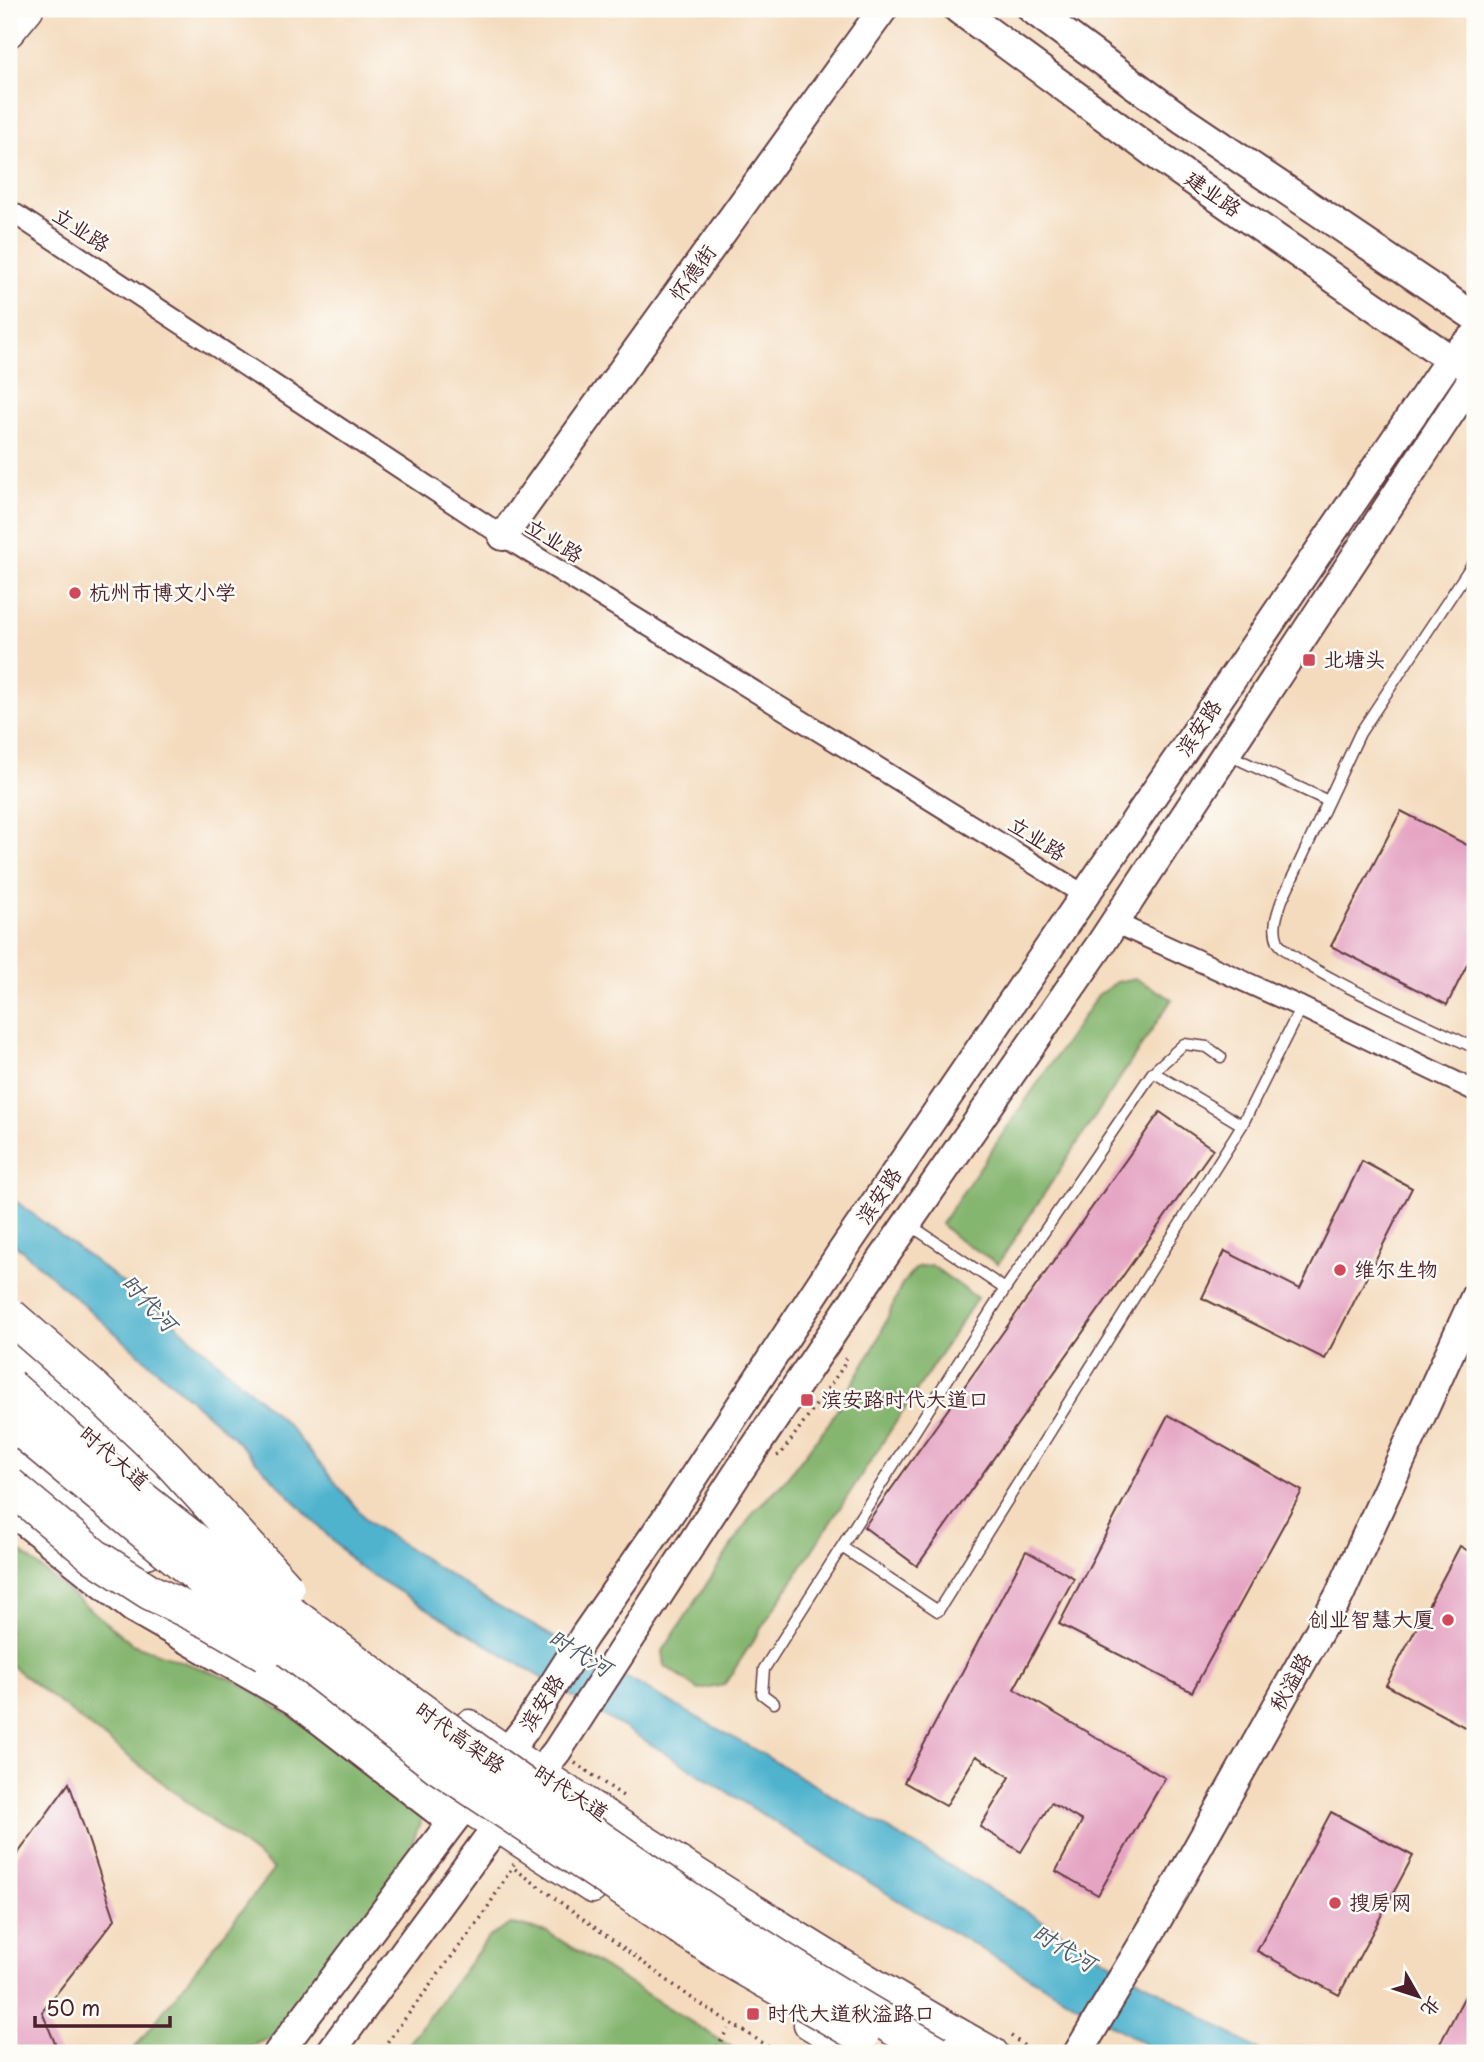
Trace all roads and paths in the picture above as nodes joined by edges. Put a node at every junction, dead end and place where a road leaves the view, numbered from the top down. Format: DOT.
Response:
graph roads {
  1 [pos="27,9"];
  2 [pos="883,9"];
  3 [pos="958,9"];
  4 [pos="1032,9"];
  5 [pos="9,32"];
  6 [pos="9,210"];
  7 [pos="1475,317"];
  8 [pos="1475,335"];
  9 [pos="1467,368"];
  10 [pos="503,537"];
  11 [pos="1475,560"];
  12 [pos="1226,754"];
  13 [pos="1328,801"];
  14 [pos="1086,896"];
  15 [pos="1113,922"];
  16 [pos="1301,1007"];
  17 [pos="1475,1048"];
  18 [pos="1221,1057"];
  19 [pos="1153,1072"];
  20 [pos="1475,1091"];
  21 [pos="1242,1125"];
  22 [pos="907,1223"];
  23 [pos="1005,1289"];
  24 [pos="1475,1297"];
  25 [pos="9,1315"];
  26 [pos="9,1346"];
  27 [pos="9,1367"];
  28 [pos="9,1386"];
  29 [pos="9,1420"];
  30 [pos="9,1437"];
  31 [pos="127,1448"];
  32 [pos="9,1453"];
  33 [pos="9,1485"];
  34 [pos="60,1496"];
  35 [pos="9,1508"];
  36 [pos="185,1518"];
  37 [pos="842,1547"];
  38 [pos="147,1553"];
  39 [pos="200,1597"];
  40 [pos="271,1687"];
  41 [pos="774,1703"];
  42 [pos="386,1704"];
  43 [pos="509,1752"];
  44 [pos="548,1762"];
  45 [pos="624,1797"];
  46 [pos="458,1814"];
  47 [pos="490,1836"];
  48 [pos="517,1855"];
  49 [pos="728,2029"];
  50 [pos="1000,2043"];
  51 [pos="1081,2049"];
  52 [pos="278,2053"];
  53 [pos="330,2053"];
  54 [pos="379,2053"];
  55 [pos="713,2053"];
  56 [pos="779,2053"];
  57 [pos="857,2053"];
  58 [pos="894,2053"];
  59 [pos="938,2053"];
  60 [pos="1034,2053"];
  1 -- 5 [label="main road"];
  2 -- 10 [label="main road, 怀德街"];
  3 -- 9 [label="main road, 建业路"];
  4 -- 7 [label="main road"];
  6 -- 10 [label="street, 立业路"];
  8 -- 9 [label="main road, 滨安路"];
  9 -- 12 [label="main road, 滨安路"];
  9 -- 14 [label="main road, 滨安路"];
  10 -- 14 [label="street, 立业路"];
  11 -- 13 [label="lane"];
  12 -- 13 [label="lane"];
  12 -- 15 [label="main road, 滨安路"];
  13 -- 17 [label="lane"];
  14 -- 43 [label="main road, 滨安路"];
  15 -- 16 [label="street"];
  15 -- 22 [label="main road, 滨安路"];
  16 -- 20 [label="street"];
  16 -- 21 [label="lane"];
  18 -- 19 [label="lane"];
  19 -- 21 [label="lane"];
  19 -- 23 [label="lane"];
  21 -- 37 [label="lane"];
  22 -- 23 [label="lane"];
  22 -- 44 [label="main road, 滨安路"];
  23 -- 37 [label="lane"];
  24 -- 51 [label="main road, 秋溢路"];
  25 -- 42 [label="highway, bridge"];
  26 -- 31 [label="highway"];
  27 -- 36 [label="main road, 时代大道"];
  28 -- 42 [label="highway, 时代高架路, bridge"];
  29 -- 42 [label="highway, 时代高架路, bridge"];
  30 -- 38 [label="main road"];
  31 -- 36 [label="main road"];
  32 -- 34 [label="highway"];
  33 -- 42 [label="highway, bridge"];
  34 -- 38 [label="main road"];
  35 -- 40 [label="main road"];
  36 -- 43 [label="main road, 时代大道"];
  37 -- 41 [label="lane"];
  38 -- 39 [label="main road"];
  39 -- 40 [label="main road"];
  39 -- 46 [label="main road"];
  40 -- 46 [label="main road"];
  42 -- 58 [label="highway, 时代高架路, bridge"];
  42 -- 59 [label="highway, 时代高架路, bridge"];
  43 -- 44 [label="main road, 时代大道"];
  43 -- 46 [label="main road, 滨安路"];
  44 -- 45 [label="path"];
  44 -- 47 [label="main road, 滨安路"];
  44 -- 50 [label="main road, 时代大道"];
  46 -- 47 [label="main road"];
  46 -- 52 [label="main road, 滨安路"];
  47 -- 48 [label="main road"];
  47 -- 48 [label="path"];
  47 -- 53 [label="main road, 滨安路"];
  48 -- 54 [label="path"];
  48 -- 56 [label="path"];
  48 -- 57 [label="main road"];
  49 -- 55 [label="path"];
  50 -- 60 [label="path"];
}
